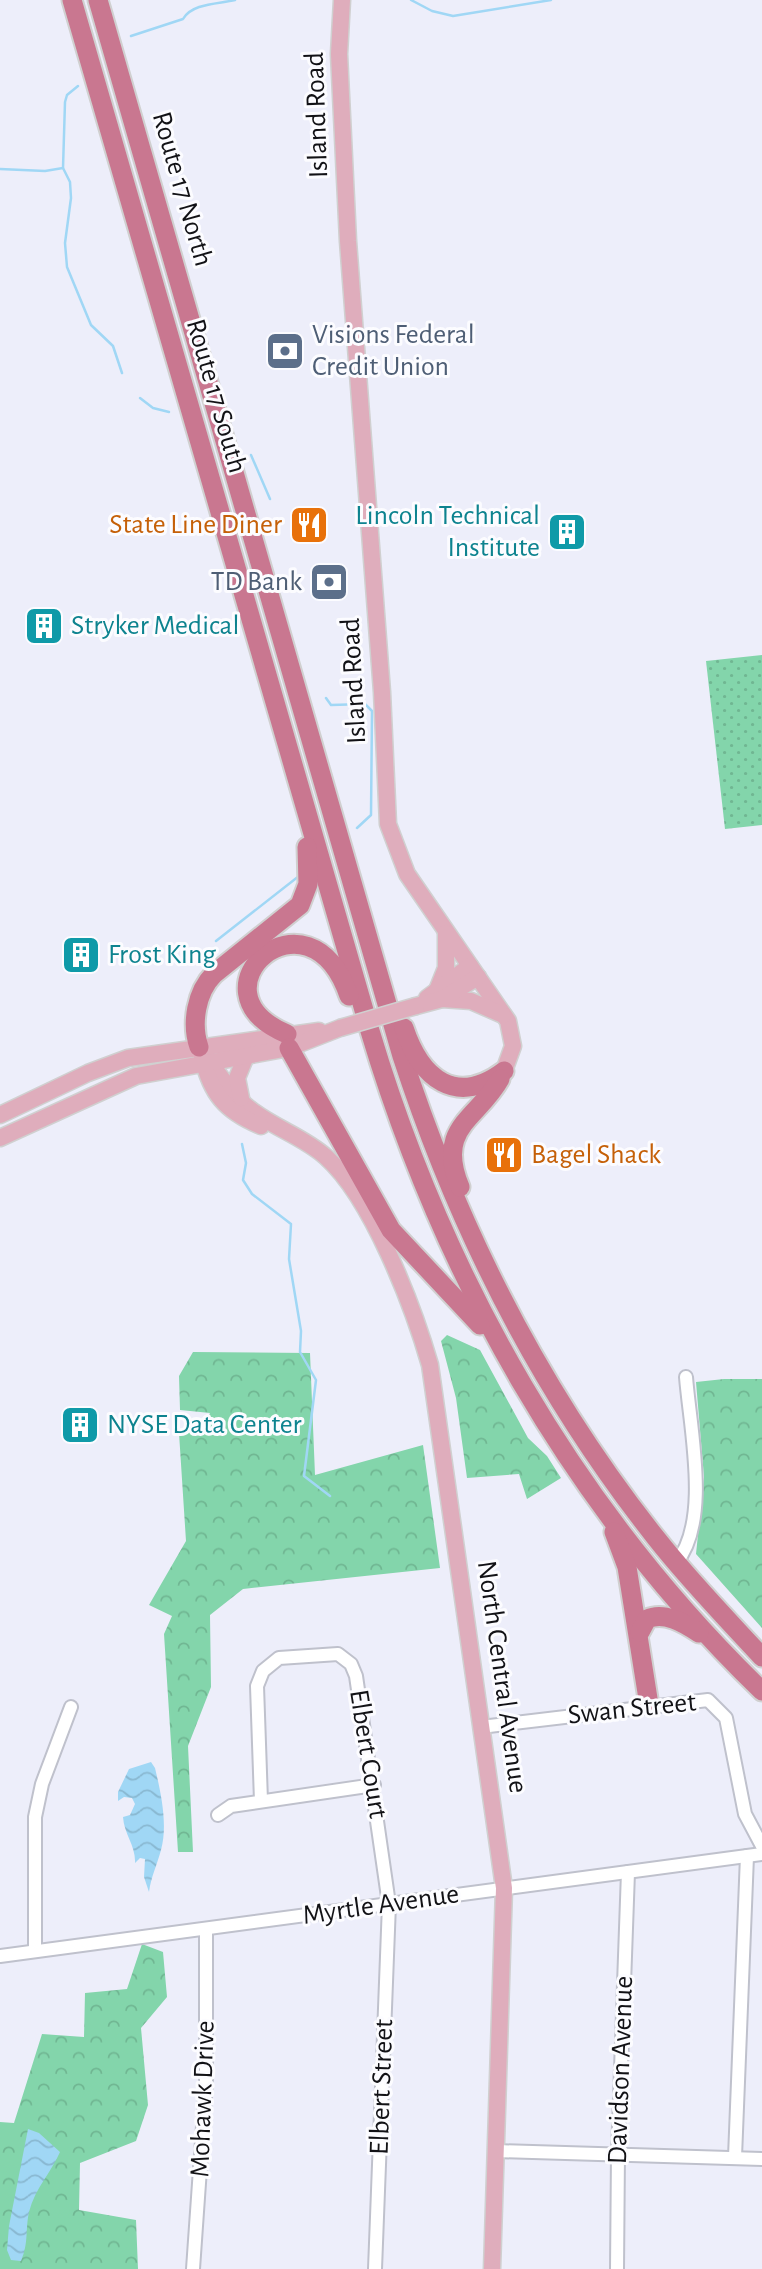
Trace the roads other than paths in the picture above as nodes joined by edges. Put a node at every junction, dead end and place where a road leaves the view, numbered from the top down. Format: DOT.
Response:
graph roads {
  1 [pos="72,0"];
  2 [pos="98,0"];
  3 [pos="342,0"];
  4 [pos="304,807"];
  5 [pos="363,922"];
  6 [pos="446,933"];
  7 [pos="474,971"];
  8 [pos="440,995"];
  9 [pos="505,1017"];
  10 [pos="288,1041"];
  11 [pos="246,1056"];
  12 [pos="205,1058"];
  13 [pos="379,1061"];
  14 [pos="504,1071"];
  15 [pos="243,1103"];
  16 [pos="0,1115"];
  17 [pos="296,1137"];
  18 [pos="0,1138"];
  19 [pos="463,1219"];
  20 [pos="501,1348"];
  21 [pos="686,1377"];
  22 [pos="603,1508"];
  23 [pos="676,1563"];
  24 [pos="640,1632"];
  25 [pos="718,1645"];
  26 [pos="762,1657"];
  27 [pos="762,1691"];
  28 [pos="649,1705"];
  29 [pos="71,1707"];
  30 [pos="481,1727"];
  31 [pos="374,1785"];
  32 [pos="261,1801"];
  33 [pos="218,1815"];
  34 [pos="762,1846"];
  35 [pos="762,1854"];
  36 [pos="747,1856"];
  37 [pos="628,1872"];
  38 [pos="504,1888"];
  39 [pos="389,1904"];
  40 [pos="206,1929"];
  41 [pos="35,1951"];
  42 [pos="0,1956"];
  43 [pos="496,2151"];
  44 [pos="618,2153"];
  45 [pos="735,2157"];
  46 [pos="762,2159"];
  47 [pos="193,2269"];
  48 [pos="375,2269"];
  49 [pos="492,2269"];
  50 [pos="617,2269"];
  1 -- 4 [label="highway, Route 17 South"];
  2 -- 5 [label="highway, Route 17 North"];
  3 -- 6 [label="main road, Island Road"];
  4 -- 12 [label="highway"];
  4 -- 13 [label="highway"];
  5 -- 14 [label="highway"];
  5 -- 19 [label="highway"];
  6 -- 7 [label="main road, Island Road"];
  6 -- 8 [label="main road"];
  7 -- 8 [label="main road"];
  7 -- 9 [label="main road, Island Road"];
  8 -- 9 [label="main road"];
  8 -- 10 [label="main road, bridge"];
  9 -- 14 [label="main road, Island Road"];
  10 -- 11 [label="main road"];
  10 -- 12 [label="main road"];
  10 -- 13 [label="highway"];
  10 -- 20 [label="highway"];
  11 -- 12 [label="main road"];
  11 -- 15 [label="main road"];
  12 -- 15 [label="main road, North Central Avenue"];
  12 -- 16 [label="main road"];
  12 -- 17 [label="main road, North Central Avenue"];
  12 -- 18 [label="main road"];
  13 -- 20 [label="highway"];
  14 -- 19 [label="highway"];
  15 -- 17 [label="main road, North Central Avenue"];
  17 -- 30 [label="main road, North Central Avenue"];
  19 -- 23 [label="highway"];
  20 -- 22 [label="highway"];
  21 -- 23 [label="street"];
  22 -- 24 [label="highway"];
  22 -- 25 [label="highway"];
  23 -- 26 [label="highway"];
  24 -- 25 [label="highway"];
  24 -- 28 [label="highway"];
  25 -- 27 [label="highway"];
  28 -- 30 [label="street, Swan Street"];
  28 -- 34 [label="street, Swan Street"];
  29 -- 41 [label="street"];
  30 -- 38 [label="main road, North Central Avenue"];
  31 -- 32 [label="street"];
  31 -- 32 [label="street, Elbert Court"];
  31 -- 39 [label="street, Elbert Court"];
  32 -- 33 [label="street"];
  35 -- 36 [label="street, Myrtle Avenue"];
  36 -- 37 [label="street, Myrtle Avenue"];
  36 -- 45 [label="street"];
  37 -- 38 [label="street, Myrtle Avenue"];
  37 -- 44 [label="street, Davidson Avenue"];
  38 -- 39 [label="street, Myrtle Avenue"];
  38 -- 43 [label="main road, North Central Avenue"];
  39 -- 40 [label="street, Myrtle Avenue"];
  39 -- 48 [label="street, Elbert Street"];
  40 -- 41 [label="street, Myrtle Avenue"];
  40 -- 47 [label="street, Mohawk Drive"];
  41 -- 42 [label="street, Myrtle Avenue"];
  43 -- 44 [label="street"];
  43 -- 49 [label="main road, North Central Avenue"];
  44 -- 45 [label="street"];
  44 -- 50 [label="street, Davidson Avenue"];
  45 -- 46 [label="street"];
}
